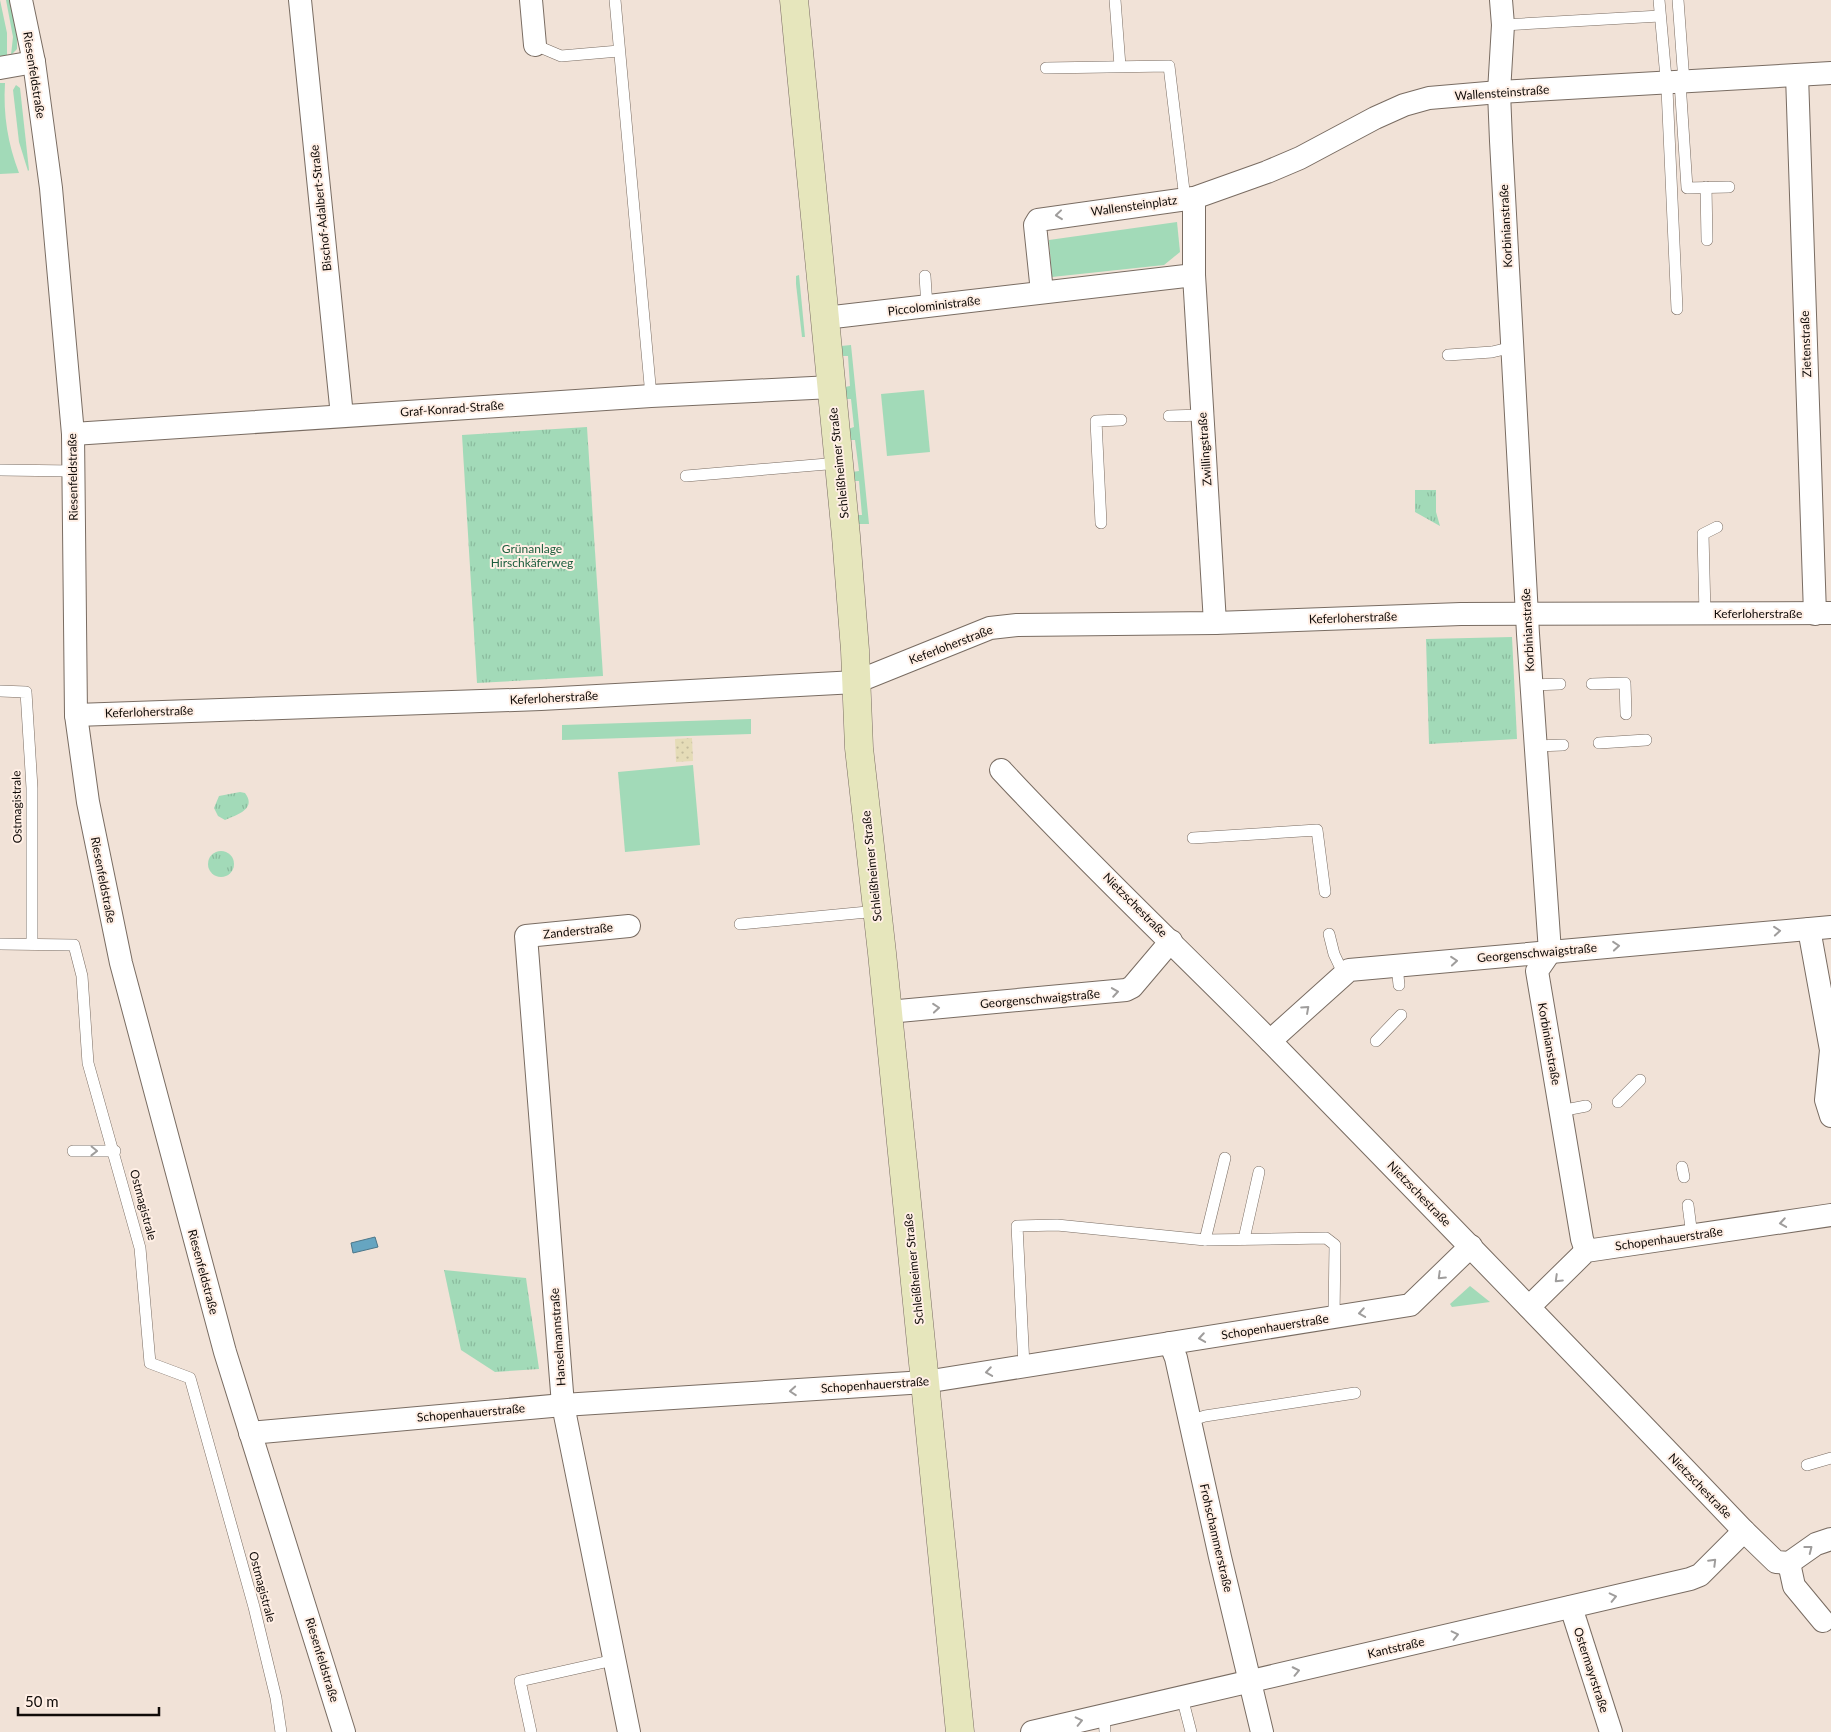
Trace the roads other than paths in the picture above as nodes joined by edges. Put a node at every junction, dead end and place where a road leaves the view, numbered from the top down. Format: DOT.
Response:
graph roads {
  1 [pos="21,0"];
  2 [pos="300,0"];
  3 [pos="531,0"];
  4 [pos="614,0"];
  5 [pos="794,0"];
  6 [pos="1115,0"];
  7 [pos="1501,0"];
  8 [pos="1659,0"];
  9 [pos="1678,0"];
  10 [pos="1660,16"];
  11 [pos="1503,25"];
  12 [pos="535,45"];
  13 [pos="618,51"];
  14 [pos="34,62"];
  15 [pos="1120,66"];
  16 [pos="0,68"];
  17 [pos="1046,68"];
  18 [pos="1831,73"];
  19 [pos="1797,75"];
  20 [pos="1676,82"];
  21 [pos="1499,92"];
  22 [pos="1729,186"];
  23 [pos="1706,188"];
  24 [pos="1189,199"];
  25 [pos="1707,240"];
  26 [pos="1194,275"];
  27 [pos="925,276"];
  28 [pos="1042,292"];
  29 [pos="928,306"];
  30 [pos="1677,309"];
  31 [pos="825,318"];
  32 [pos="1513,348"];
  33 [pos="1448,355"];
  34 [pos="832,386"];
  35 [pos="651,396"];
  36 [pos="1203,415"];
  37 [pos="342,416"];
  38 [pos="1169,416"];
  39 [pos="1121,420"];
  40 [pos="73,434"];
  41 [pos="839,463"];
  42 [pos="0,470"];
  43 [pos="74,471"];
  44 [pos="686,476"];
  45 [pos="1101,523"];
  46 [pos="1717,527"];
  47 [pos="1823,613"];
  48 [pos="1705,614"];
  49 [pos="1527,615"];
  50 [pos="1215,623"];
  51 [pos="856,682"];
  52 [pos="1560,684"];
  53 [pos="1592,684"];
  54 [pos="1532,685"];
  55 [pos="0,691"];
  56 [pos="1626,714"];
  57 [pos="76,715"];
  58 [pos="1646,740"];
  59 [pos="1599,743"];
  60 [pos="1563,745"];
  61 [pos="1536,746"];
  62 [pos="1001,770"];
  63 [pos="1193,838"];
  64 [pos="1325,892"];
  65 [pos="878,911"];
  66 [pos="740,924"];
  67 [pos="629,926"];
  68 [pos="1831,927"];
  69 [pos="1808,929"];
  70 [pos="1329,934"];
  71 [pos="526,936"];
  72 [pos="1171,941"];
  73 [pos="0,944"];
  74 [pos="32,944"];
  75 [pos="1550,952"];
  76 [pos="1344,975"];
  77 [pos="888,1012"];
  78 [pos="1401,1015"];
  79 [pos="1376,1040"];
  80 [pos="1270,1042"];
  81 [pos="1640,1080"];
  82 [pos="1618,1102"];
  83 [pos="1586,1106"];
  84 [pos="1560,1111"];
  85 [pos="1831,1116"];
  86 [pos="73,1151"];
  87 [pos="115,1151"];
  88 [pos="1225,1158"];
  89 [pos="1259,1172"];
  90 [pos="1688,1205"];
  91 [pos="1831,1215"];
  92 [pos="1692,1236"];
  93 [pos="1244,1239"];
  94 [pos="1205,1240"];
  95 [pos="1470,1246"];
  96 [pos="1586,1252"];
  97 [pos="1529,1307"];
  98 [pos="1334,1317"];
  99 [pos="1170,1343"];
  100 [pos="1024,1366"];
  101 [pos="925,1382"];
  102 [pos="1355,1394"];
  103 [pos="563,1405"];
  104 [pos="1189,1421"];
  105 [pos="250,1433"];
  106 [pos="1831,1458"];
  107 [pos="1807,1465"];
  108 [pos="1744,1531"];
  109 [pos="1831,1538"];
  110 [pos="1789,1563"];
  111 [pos="1571,1607"];
  112 [pos="1824,1621"];
  113 [pos="614,1660"];
  114 [pos="1249,1682"];
  115 [pos="1182,1697"];
  116 [pos="1105,1724"];
  117 [pos="281,1732"];
  118 [pos="344,1732"];
  119 [pos="531,1732"];
  120 [pos="629,1732"];
  121 [pos="960,1732"];
  122 [pos="1032,1732"];
  123 [pos="1191,1732"];
  124 [pos="1262,1732"];
  125 [pos="1611,1732"];
  1 -- 14 [label="street, Riesenfeldstraße"];
  2 -- 37 [label="street, Bischof-Adalbert-Straße"];
  3 -- 12 [label="street"];
  4 -- 13 [label="lane"];
  5 -- 31 [label="main road, Schleißheimer Straße"];
  6 -- 15 [label="lane"];
  7 -- 11 [label="street, Korbinianstraße"];
  8 -- 10 [label="lane"];
  9 -- 20 [label="lane"];
  10 -- 11 [label="lane"];
  10 -- 20 [label="lane"];
  11 -- 21 [label="street, Korbinianstraße"];
  12 -- 13 [label="lane"];
  13 -- 35 [label="lane"];
  14 -- 16 [label="street"];
  14 -- 40 [label="street, Riesenfeldstraße"];
  15 -- 17 [label="lane"];
  15 -- 24 [label="lane"];
  18 -- 19 [label="street, Wallensteinstraße"];
  19 -- 20 [label="street, Wallensteinstraße"];
  19 -- 47 [label="street, Zietenstraße"];
  20 -- 21 [label="street, Wallensteinstraße"];
  20 -- 23 [label="lane"];
  20 -- 30 [label="lane"];
  21 -- 24 [label="street, Wallensteinstraße"];
  21 -- 32 [label="street, Korbinianstraße"];
  22 -- 23 [label="lane"];
  23 -- 25 [label="lane"];
  24 -- 26 [label="street, Wallensteinplatz"];
  24 -- 28 [label="street, Wallensteinplatz, one-way"];
  26 -- 28 [label="street"];
  26 -- 36 [label="street, Zwillingstraße"];
  27 -- 29 [label="lane"];
  28 -- 29 [label="street, Piccoloministraße"];
  29 -- 31 [label="street, Piccoloministraße"];
  31 -- 34 [label="main road, Schleißheimer Straße"];
  32 -- 33 [label="lane"];
  32 -- 49 [label="street, Korbinianstraße"];
  34 -- 35 [label="street, Graf-Konrad-Straße"];
  34 -- 41 [label="main road, Schleißheimer Straße"];
  35 -- 37 [label="street, Graf-Konrad-Straße"];
  36 -- 38 [label="lane"];
  36 -- 50 [label="street, Zwillingstraße"];
  37 -- 40 [label="street, Graf-Konrad-Straße"];
  39 -- 45 [label="lane"];
  40 -- 43 [label="street, Riesenfeldstraße"];
  41 -- 44 [label="lane"];
  41 -- 51 [label="main road, Schleißheimer Straße"];
  42 -- 43 [label="lane"];
  43 -- 57 [label="street, Riesenfeldstraße"];
  46 -- 48 [label="lane"];
  47 -- 48 [label="street, Keferloherstraße"];
  48 -- 49 [label="street, Keferloherstraße"];
  49 -- 50 [label="street, Keferloherstraße"];
  49 -- 54 [label="street, Korbinianstraße"];
  50 -- 51 [label="street, Keferloherstraße"];
  51 -- 57 [label="street, Keferloherstraße"];
  51 -- 65 [label="main road, Schleißheimer Straße"];
  52 -- 54 [label="lane"];
  53 -- 56 [label="lane"];
  54 -- 61 [label="street, Korbinianstraße"];
  55 -- 74 [label="lane, Ostmagistrale"];
  57 -- 105 [label="street, Riesenfeldstraße"];
  58 -- 59 [label="lane"];
  60 -- 61 [label="lane"];
  61 -- 75 [label="street, Korbinianstraße"];
  62 -- 72 [label="street, Nietzschestraße"];
  63 -- 64 [label="lane"];
  65 -- 66 [label="lane"];
  65 -- 77 [label="main road, Schleißheimer Straße"];
  67 -- 71 [label="street, Zanderstraße"];
  68 -- 69 [label="street, Georgenschwaigstraße"];
  75 -- 69 [label="street, Georgenschwaigstraße, one-way"];
  69 -- 85 [label="street"];
  70 -- 76 [label="lane"];
  71 -- 103 [label="street, Hanselmannstraße"];
  77 -- 72 [label="street, Georgenschwaigstraße, one-way"];
  72 -- 80 [label="street, Nietzschestraße"];
  73 -- 74 [label="lane"];
  74 -- 87 [label="lane, Ostmagistrale"];
  76 -- 75 [label="street, Georgenschwaigstraße, one-way"];
  75 -- 84 [label="street, Korbinianstraße"];
  80 -- 76 [label="street, Georgenschwaigstraße, one-way"];
  77 -- 101 [label="main road, Schleißheimer Straße"];
  78 -- 79 [label="lane"];
  80 -- 95 [label="street, Nietzschestraße"];
  81 -- 82 [label="lane"];
  83 -- 84 [label="lane"];
  84 -- 96 [label="street, Korbinianstraße"];
  86 -- 87 [label="lane, one-way"];
  87 -- 117 [label="lane, Ostmagistrale"];
  88 -- 94 [label="lane"];
  89 -- 93 [label="lane"];
  90 -- 92 [label="lane"];
  91 -- 92 [label="street, Schopenhauerstraße, one-way"];
  92 -- 96 [label="street, Schopenhauerstraße"];
  93 -- 94 [label="lane"];
  93 -- 98 [label="lane"];
  94 -- 100 [label="lane"];
  95 -- 97 [label="street, Nietzschestraße"];
  95 -- 98 [label="street, Schopenhauerstraße, one-way"];
  96 -- 97 [label="street, one-way"];
  97 -- 108 [label="street, Nietzschestraße"];
  98 -- 99 [label="street, Schopenhauerstraße, one-way"];
  99 -- 100 [label="street, Schopenhauerstraße"];
  99 -- 104 [label="street, Frohschammerstraße"];
  100 -- 101 [label="street, Schopenhauerstraße, one-way"];
  101 -- 103 [label="street, Schopenhauerstraße, one-way"];
  101 -- 121 [label="main road, Schleißheimer Straße"];
  102 -- 104 [label="lane"];
  103 -- 105 [label="street, Schopenhauerstraße"];
  103 -- 113 [label="street, Hanselmannstraße"];
  104 -- 114 [label="street, Frohschammerstraße"];
  105 -- 118 [label="street, Riesenfeldstraße"];
  106 -- 107 [label="lane"];
  108 -- 110 [label="street, Nietzschestraße"];
  111 -- 108 [label="street, Kantstraße, one-way"];
  110 -- 109 [label="street, one-way"];
  110 -- 112 [label="street"];
  114 -- 111 [label="street, Kantstraße, one-way"];
  111 -- 125 [label="street, Ostermayrstraße"];
  113 -- 119 [label="lane"];
  113 -- 120 [label="street, Hanselmannstraße"];
  114 -- 115 [label="street, Kantstraße"];
  114 -- 124 [label="street, Frohschammerstraße"];
  115 -- 116 [label="street, Kantstraße"];
  115 -- 123 [label="lane"];
  122 -- 116 [label="street, Kantstraße, one-way"];
}
